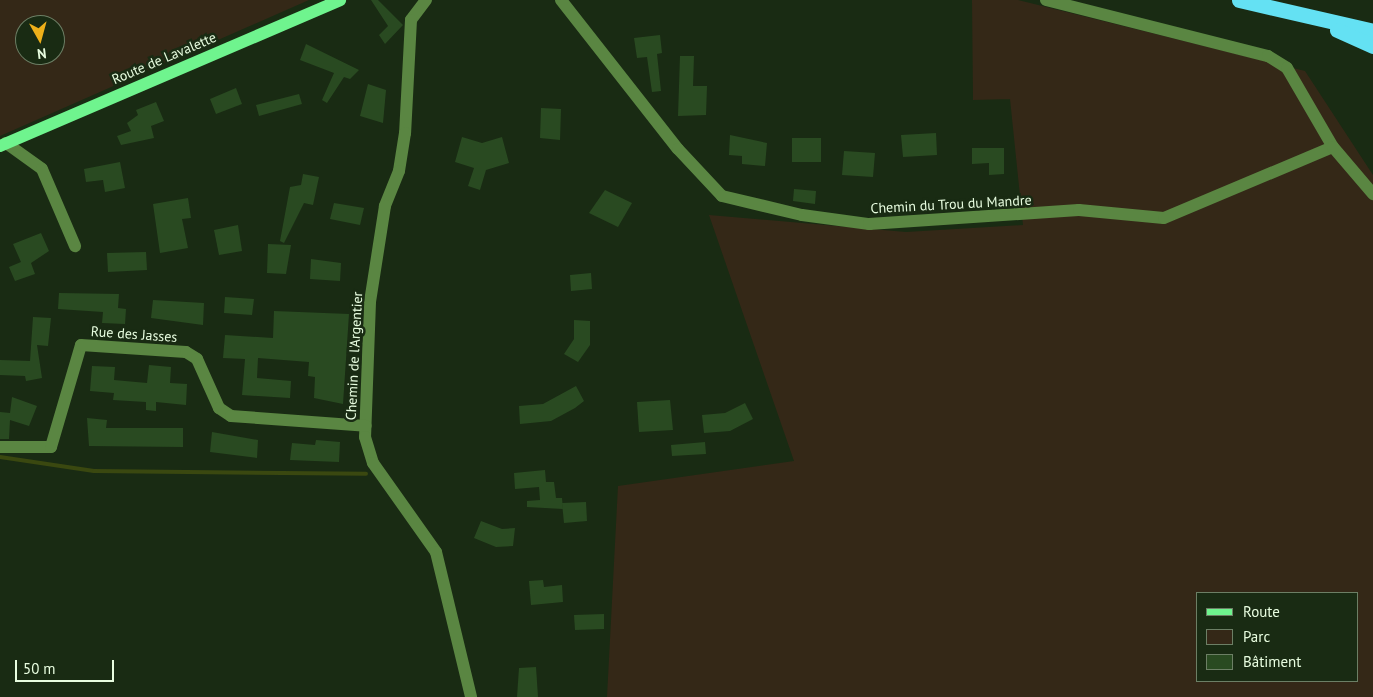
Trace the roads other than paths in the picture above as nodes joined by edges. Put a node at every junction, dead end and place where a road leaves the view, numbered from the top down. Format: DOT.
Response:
graph roads {
  1 [pos="340,0"];
  2 [pos="426,0"];
  3 [pos="561,0"];
  4 [pos="1046,0"];
  5 [pos="1239,0"];
  6 [pos="1301,15"];
  7 [pos="1373,31"];
  8 [pos="1373,46"];
  9 [pos="3,145"];
  10 [pos="1333,147"];
  11 [pos="1373,194"];
  12 [pos="75,246"];
  13 [pos="366,426"];
  14 [pos="0,447"];
  15 [pos="471,697"];
  1 -- 9 [label="main road, Route de Lavalette"];
  2 -- 13 [label="street, Chemin de l'Argentier"];
  3 -- 10 [label="street, Chemin du Trou du Mandre"];
  4 -- 10 [label="street"];
  5 -- 6 [label="highway"];
  6 -- 7 [label="highway"];
  6 -- 8 [label="highway"];
  9 -- 12 [label="street"];
  10 -- 11 [label="street"];
  13 -- 14 [label="street, Rue des Jasses"];
  13 -- 15 [label="street, Chemin de l'Argentier"];
}
